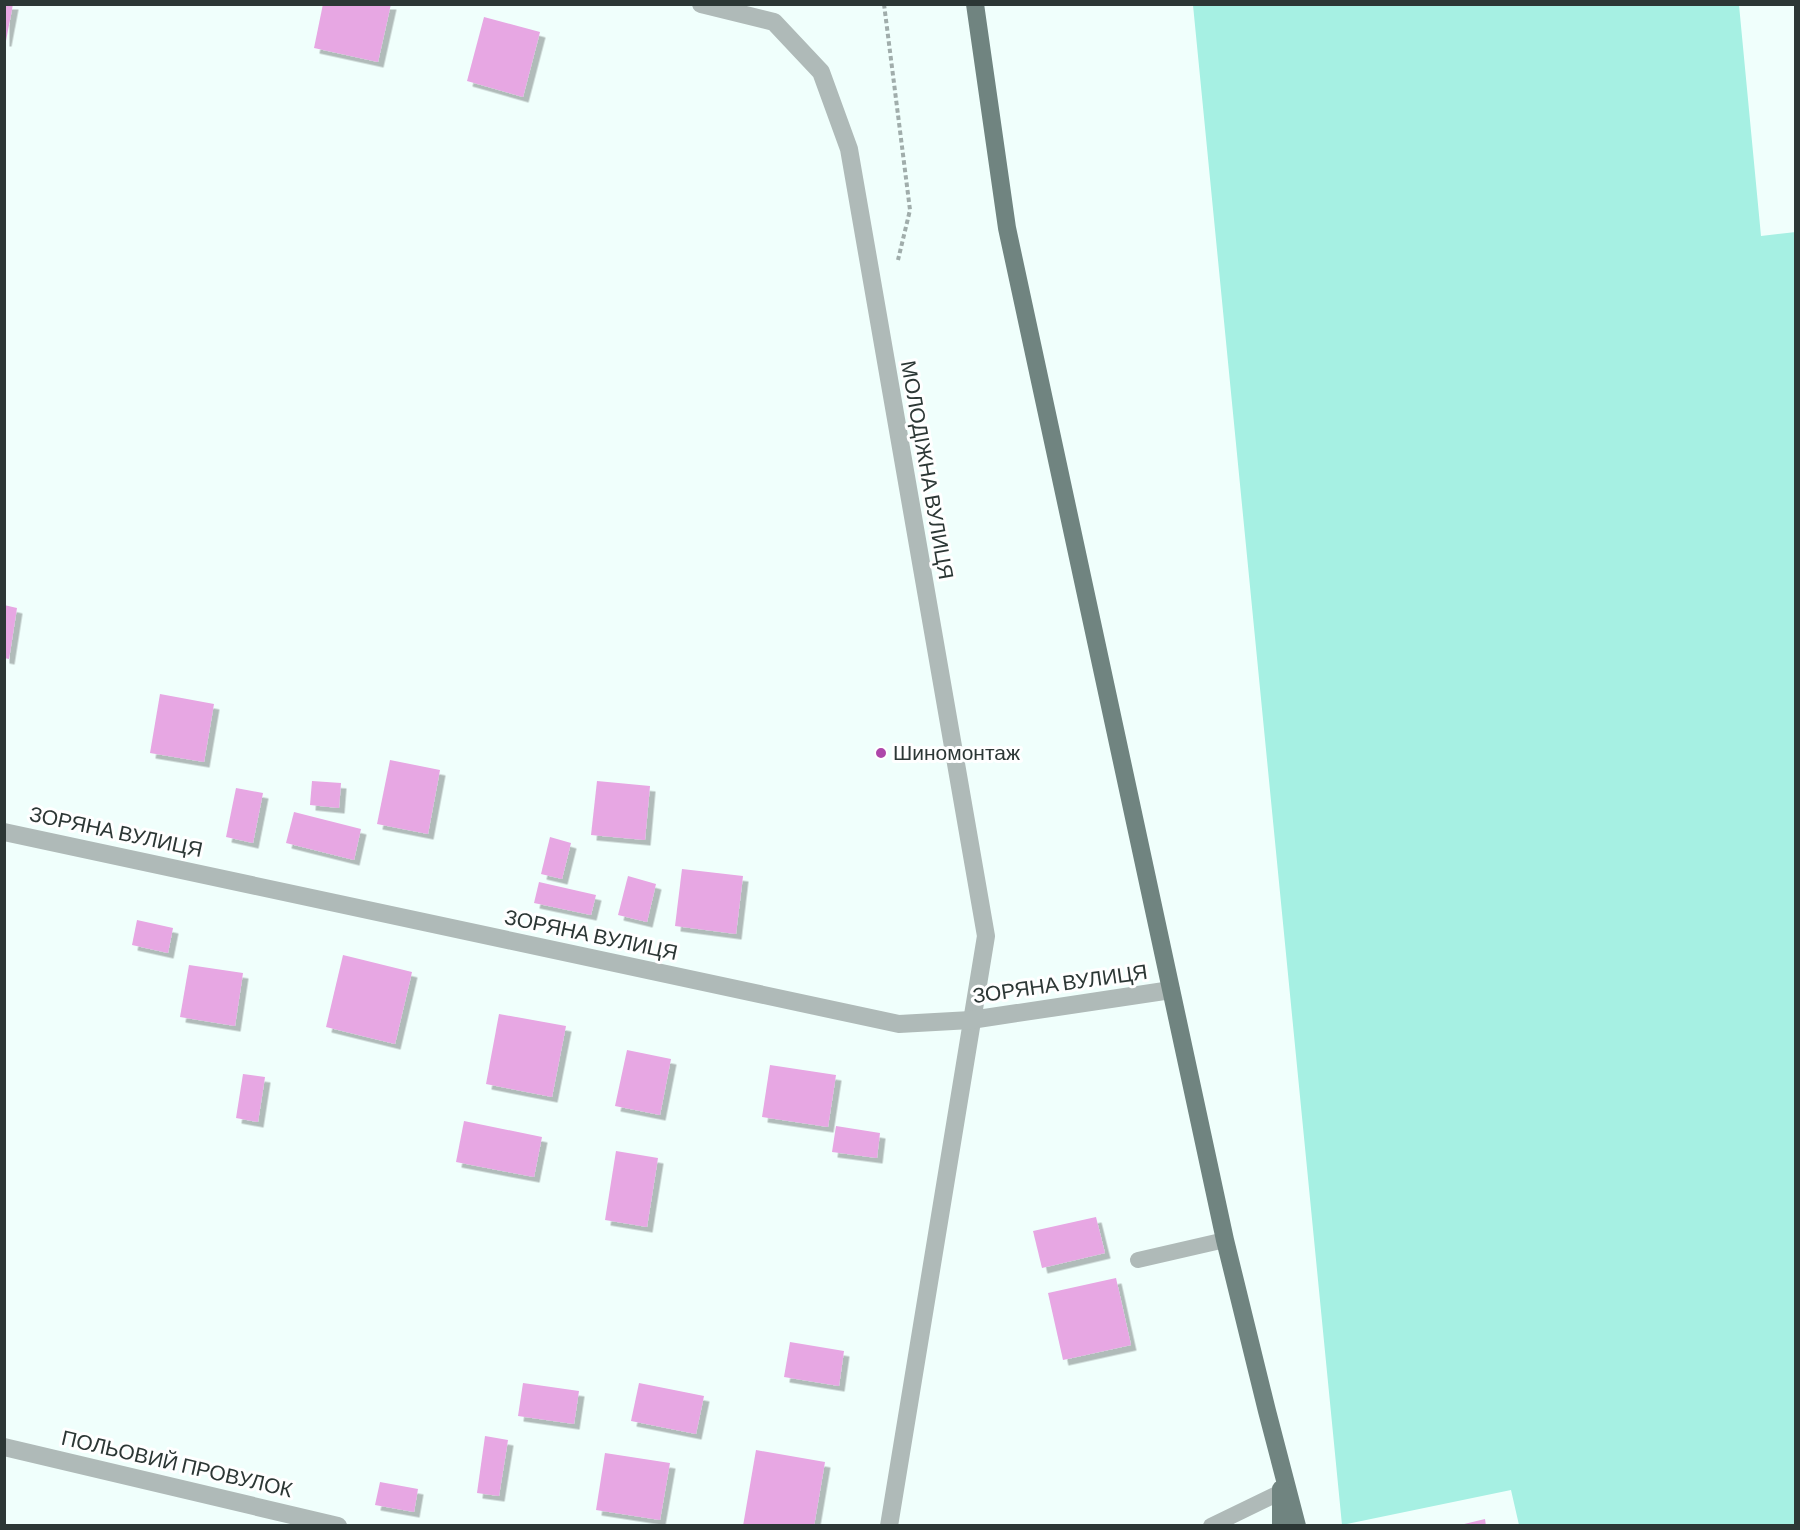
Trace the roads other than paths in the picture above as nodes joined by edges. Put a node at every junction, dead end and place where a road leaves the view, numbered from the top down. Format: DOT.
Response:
graph roads {
  1 [pos="701,4"];
  2 [pos="975,4"];
  3 [pos="4,832"];
  4 [pos="1171,990"];
  5 [pos="971,1020"];
  6 [pos="1225,1240"];
  7 [pos="1138,1260"];
  8 [pos="1267,1411"];
  9 [pos="4,1447"];
  10 [pos="1281,1492"];
  11 [pos="338,1526"];
  12 [pos="889,1526"];
  13 [pos="1211,1526"];
  14 [pos="1281,1526"];
  15 [pos="1297,1526"];
  1 -- 5 [label="street, МОЛОДІЖНА ВУЛИЦЯ"];
  2 -- 4 [label="main road"];
  3 -- 5 [label="street, ЗОРЯНА ВУЛИЦЯ"];
  4 -- 5 [label="street, ЗОРЯНА ВУЛИЦЯ"];
  4 -- 6 [label="main road"];
  5 -- 12 [label="street, МОЛОДІЖНА ВУЛИЦЯ"];
  6 -- 7 [label="lane"];
  6 -- 8 [label="main road"];
  8 -- 10 [label="main road"];
  8 -- 15 [label="main road"];
  9 -- 11 [label="street, ПОЛЬОВИЙ ПРОВУЛОК"];
  10 -- 13 [label="lane"];
  10 -- 14 [label="main road"];
}
